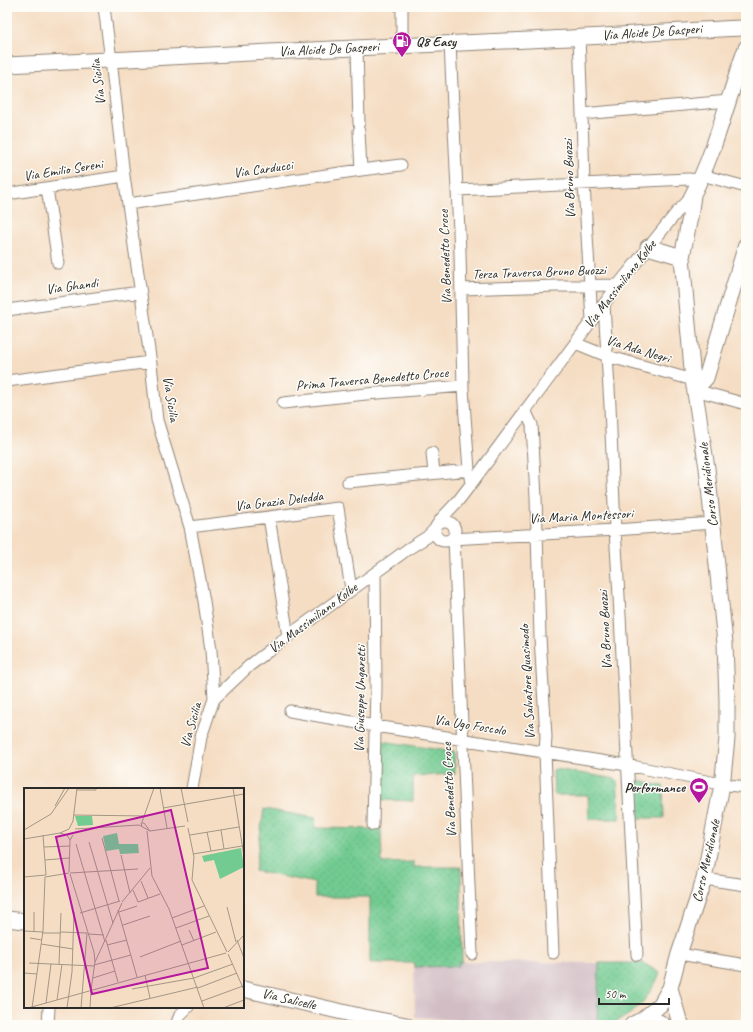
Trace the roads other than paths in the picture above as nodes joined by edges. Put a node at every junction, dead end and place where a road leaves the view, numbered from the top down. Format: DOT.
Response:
graph roads {
  1 [pos="104,7"];
  2 [pos="402,7"];
  3 [pos="746,28"];
  4 [pos="579,37"];
  5 [pos="450,44"];
  6 [pos="402,45"];
  7 [pos="357,48"];
  8 [pos="746,48"];
  9 [pos="111,60"];
  10 [pos="7,65"];
  11 [pos="729,101"];
  12 [pos="582,114"];
  13 [pos="401,165"];
  14 [pos="361,170"];
  15 [pos="124,176"];
  16 [pos="701,178"];
  17 [pos="584,184"];
  18 [pos="746,187"];
  19 [pos="46,188"];
  20 [pos="457,190"];
  21 [pos="7,194"];
  22 [pos="692,196"];
  23 [pos="128,204"];
  24 [pos="746,245"];
  25 [pos="648,247"];
  26 [pos="682,257"];
  27 [pos="58,263"];
  28 [pos="590,285"];
  29 [pos="618,285"];
  30 [pos="461,289"];
  31 [pos="140,292"];
  32 [pos="604,304"];
  33 [pos="7,310"];
  34 [pos="592,320"];
  35 [pos="575,343"];
  36 [pos="607,356"];
  37 [pos="150,362"];
  38 [pos="7,381"];
  39 [pos="694,385"];
  40 [pos="463,386"];
  41 [pos="283,403"];
  42 [pos="746,404"];
  43 [pos="525,410"];
  44 [pos="432,453"];
  45 [pos="469,470"];
  46 [pos="434,473"];
  47 [pos="348,482"];
  48 [pos="471,484"];
  49 [pos="458,501"];
  50 [pos="269,517"];
  51 [pos="713,523"];
  52 [pos="436,526"];
  53 [pos="190,527"];
  54 [pos="454,528"];
  55 [pos="615,530"];
  56 [pos="537,534"];
  57 [pos="450,540"];
  58 [pos="417,544"];
  59 [pos="376,573"];
  60 [pos="351,589"];
  61 [pos="288,636"];
  62 [pos="214,699"];
  63 [pos="290,711"];
  64 [pos="375,726"];
  65 [pos="462,739"];
  66 [pos="545,752"];
  67 [pos="627,765"];
  68 [pos="722,784"];
  69 [pos="746,787"];
  70 [pos="192,788"];
  71 [pos="372,825"];
  72 [pos="704,879"];
  73 [pos="746,885"];
  74 [pos="7,919"];
  75 [pos="24,921"];
  76 [pos="554,953"];
  77 [pos="472,954"];
  78 [pos="679,954"];
  79 [pos="637,955"];
  80 [pos="746,965"];
  81 [pos="670,988"];
  82 [pos="244,989"];
  83 [pos="49,1008"];
  84 [pos="637,1022"];
  85 [pos="48,1025"];
  86 [pos="406,1025"];
  87 [pos="663,1025"];
  88 [pos="682,1025"];
  1 -- 9 [label="street, Via Sicilia"];
  2 -- 6 [label="street"];
  3 -- 4 [label="street, Via Alcide De Gasperi"];
  4 -- 5 [label="street, Via Alcide De Gasperi"];
  4 -- 12 [label="street, Via Bruno Buozzi"];
  5 -- 6 [label="street, Via Alcide De Gasperi"];
  5 -- 20 [label="street, Via Benedetto Croce"];
  6 -- 7 [label="street, Via Alcide De Gasperi"];
  7 -- 9 [label="street, Via Alcide De Gasperi"];
  7 -- 14 [label="street"];
  8 -- 11 [label="street, Via Massimiliano Kolbe"];
  9 -- 10 [label="street, Via Alcide De Gasperi"];
  9 -- 15 [label="street, Via Sicilia"];
  11 -- 12 [label="street"];
  11 -- 16 [label="street, Via Massimiliano Kolbe"];
  12 -- 17 [label="street, Via Bruno Buozzi"];
  13 -- 14 [label="street, Via Carducci"];
  14 -- 23 [label="street, Via Carducci"];
  15 -- 19 [label="street, Via Emilio Sereni"];
  15 -- 23 [label="street, Via Sicilia"];
  16 -- 17 [label="street"];
  16 -- 18 [label="street"];
  16 -- 22 [label="street, Via Massimiliano Kolbe"];
  17 -- 20 [label="street"];
  17 -- 28 [label="street, Via Bruno Buozzi"];
  19 -- 21 [label="street, Via Emilio Sereni"];
  19 -- 27 [label="street"];
  20 -- 30 [label="street, Via Benedetto Croce"];
  22 -- 25 [label="street, Via Massimiliano Kolbe"];
  22 -- 26 [label="street, Corso Meridionale"];
  23 -- 31 [label="street, Via Sicilia"];
  24 -- 39 [label="street"];
  25 -- 26 [label="street"];
  25 -- 29 [label="street, Via Massimiliano Kolbe"];
  26 -- 39 [label="street, Corso Meridionale"];
  28 -- 29 [label="street, Terza Traversa Bruno Buozzi"];
  28 -- 30 [label="street, Terza Traversa Bruno Buozzi"];
  28 -- 34 [label="street, Via Bruno Buozzi"];
  29 -- 32 [label="street, Via Massimiliano Kolbe"];
  30 -- 40 [label="street, Via Benedetto Croce"];
  31 -- 33 [label="street, Via Ghandi"];
  31 -- 37 [label="street, Via Sicilia"];
  32 -- 34 [label="street, Via Massimiliano Kolbe"];
  32 -- 36 [label="street, Via Bruno Buozzi"];
  34 -- 35 [label="street, Via Massimiliano Kolbe"];
  35 -- 36 [label="street, Via Ada Negri"];
  35 -- 43 [label="street, Via Massimiliano Kolbe"];
  36 -- 39 [label="street, Via Ada Negri"];
  36 -- 55 [label="street, Via Bruno Buozzi"];
  37 -- 38 [label="street"];
  37 -- 53 [label="street, Via Sicilia"];
  39 -- 42 [label="street, Via Ada Negri"];
  39 -- 51 [label="street, Corso Meridionale"];
  40 -- 41 [label="street, Prima Traversa Benedetto Croce"];
  40 -- 45 [label="street, Via Benedetto Croce"];
  43 -- 48 [label="street, Via Massimiliano Kolbe"];
  43 -- 56 [label="street, Via Salvatore Quasimodo"];
  44 -- 46 [label="street"];
  45 -- 46 [label="street"];
  45 -- 48 [label="street, Via Benedetto Croce"];
  46 -- 47 [label="street"];
  48 -- 49 [label="street, Via Massimiliano Kolbe"];
  49 -- 52 [label="street, Via Massimiliano Kolbe"];
  49 -- 54 [label="street, Via Massimiliano Kolbe"];
  50 -- 53 [label="street, Via Grazia Deledda"];
  50 -- 60 [label="street, Via Grazia Deledda"];
  50 -- 61 [label="street"];
  51 -- 55 [label="street, Via Maria Montessori"];
  51 -- 68 [label="street, Corso Meridionale"];
  52 -- 54 [label="street"];
  52 -- 57 [label="street"];
  52 -- 58 [label="street, Via Massimiliano Kolbe"];
  53 -- 62 [label="street, Via Sicilia"];
  54 -- 57 [label="street, Via Massimiliano Kolbe"];
  55 -- 56 [label="street, Via Maria Montessori"];
  55 -- 67 [label="street, Via Bruno Buozzi"];
  56 -- 57 [label="street, Via Maria Montessori"];
  56 -- 66 [label="street, Via Salvatore Quasimodo"];
  57 -- 58 [label="street, Via Massimiliano Kolbe"];
  57 -- 65 [label="street, Via Benedetto Croce"];
  58 -- 59 [label="street, Via Massimiliano Kolbe"];
  59 -- 60 [label="street, Via Massimiliano Kolbe"];
  59 -- 64 [label="street, Via Giuseppe Ungaretti"];
  60 -- 61 [label="street, Via Massimiliano Kolbe"];
  61 -- 62 [label="street, Via Massimiliano Kolbe"];
  62 -- 70 [label="street, Via Sicilia"];
  63 -- 64 [label="street, Via Ugo Foscolo"];
  64 -- 65 [label="street, Via Ugo Foscolo"];
  64 -- 71 [label="street, Via Giuseppe Ungaretti"];
  65 -- 66 [label="street, Via Ugo Foscolo"];
  65 -- 77 [label="street, Via Benedetto Croce"];
  66 -- 67 [label="street, Via Ugo Foscolo"];
  66 -- 76 [label="street, Via Salvatore Quasimodo"];
  67 -- 68 [label="street, Via Ugo Foscolo"];
  67 -- 79 [label="street, Via Bruno Buozzi"];
  68 -- 69 [label="street, Via Ugo Foscolo"];
  68 -- 72 [label="street, Corso Meridionale"];
  72 -- 73 [label="street"];
  72 -- 78 [label="street, Corso Meridionale"];
  74 -- 75 [label="street"];
  78 -- 80 [label="street"];
  78 -- 81 [label="street, Corso Meridionale"];
  81 -- 84 [label="street"];
  81 -- 88 [label="street"];
  82 -- 86 [label="street, Via Salicelle"];
  83 -- 85 [label="street"];
  84 -- 87 [label="street"];
}
